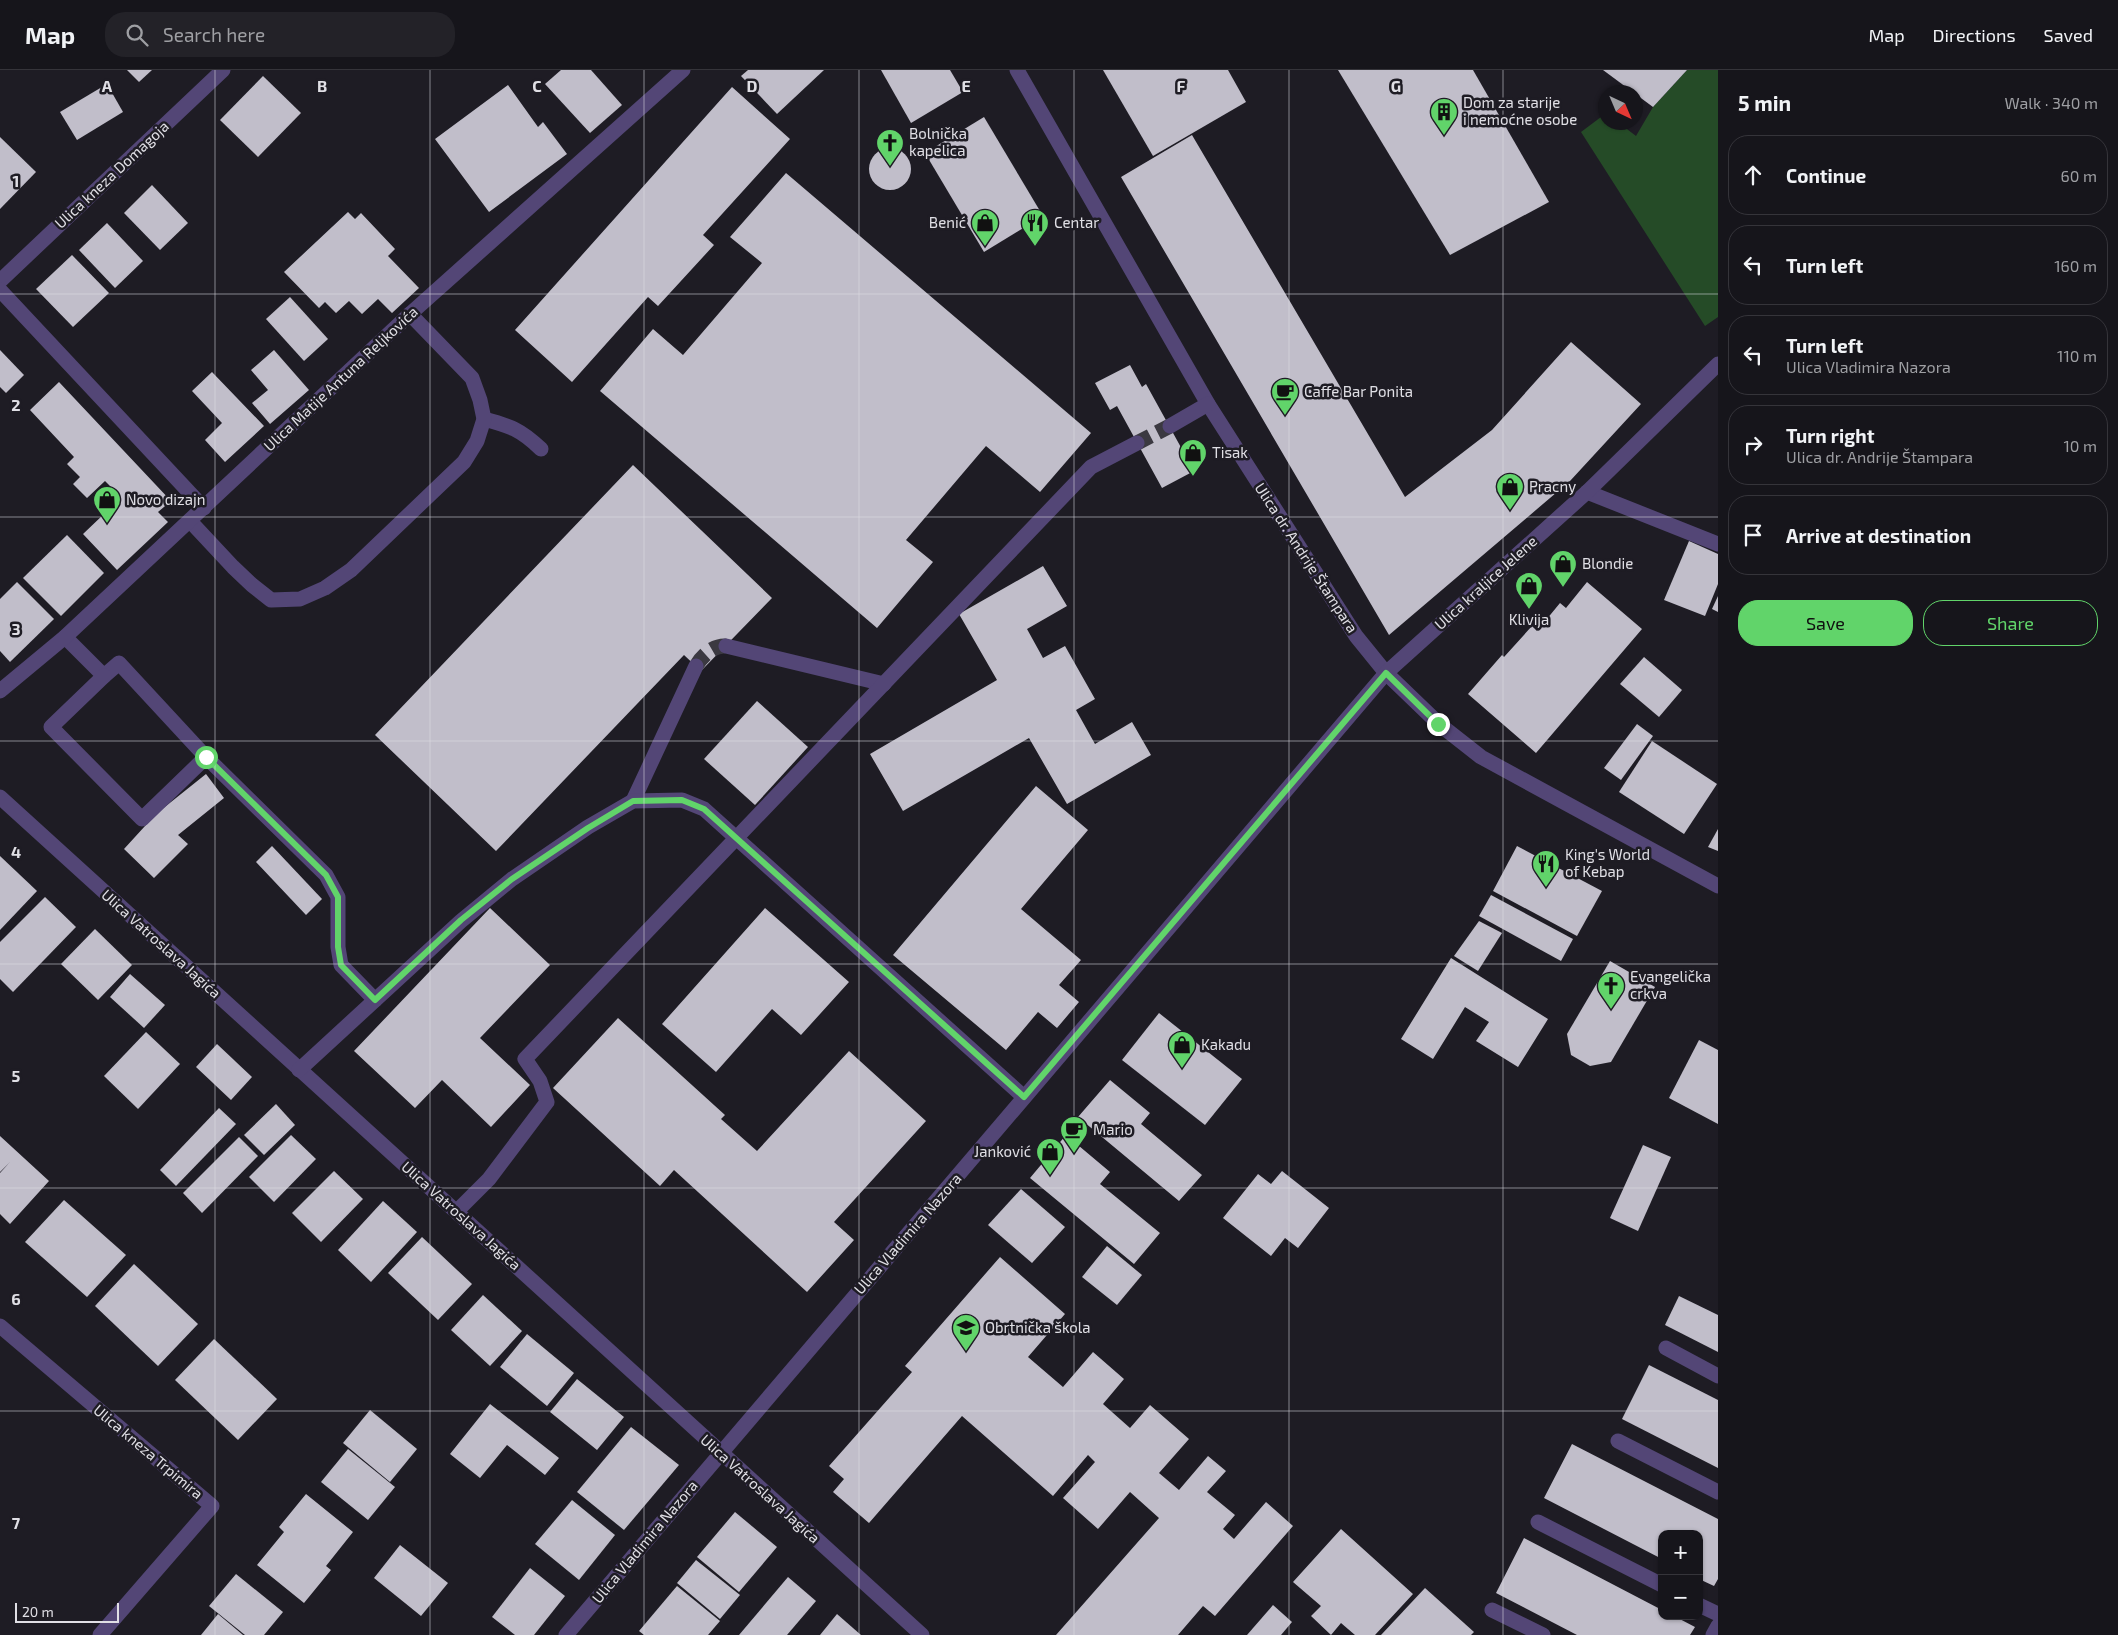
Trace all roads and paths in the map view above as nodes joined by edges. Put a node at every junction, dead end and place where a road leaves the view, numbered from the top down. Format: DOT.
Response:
graph roads {
  1 [pos="224,70"];
  2 [pos="683,70"];
  3 [pos="1018,70"];
  4 [pos="0,280"];
  5 [pos="0,290"];
  6 [pos="410,314"];
  7 [pos="1718,364"];
  8 [pos="1208,404"];
  9 [pos="484,419"];
  10 [pos="1170,426"];
  11 [pos="1137,443"];
  12 [pos="541,449"];
  13 [pos="1586,492"];
  14 [pos="204,508"];
  15 [pos="190,520"];
  16 [pos="1718,544"];
  17 [pos="65,638"];
  18 [pos="726,646"];
  19 [pos="696,666"];
  20 [pos="1386,673"];
  21 [pos="104,676"];
  22 [pos="884,684"];
  23 [pos="0,691"];
  24 [pos="206,757"];
  25 [pos="0,797"];
  26 [pos="633,801"];
  27 [pos="736,838"];
  28 [pos="1718,886"];
  29 [pos="375,1000"];
  30 [pos="299,1070"];
  31 [pos="1024,1097"];
  32 [pos="457,1211"];
  33 [pos="0,1326"];
  34 [pos="1666,1348"];
  35 [pos="1718,1376"];
  36 [pos="1618,1441"];
  37 [pos="720,1453"];
  38 [pos="1718,1492"];
  39 [pos="1538,1522"];
  40 [pos="1658,1583"];
  41 [pos="1703,1607"];
  42 [pos="1492,1610"];
  43 [pos="1718,1614"];
  44 [pos="1718,1626"];
  45 [pos="100,1635"];
  46 [pos="566,1635"];
  47 [pos="922,1635"];
  48 [pos="1543,1635"];
  49 [pos="1713,1635"];
  1 -- 4 [label="street, Ulica kneza Domagoja"];
  2 -- 6 [label="street, Ulica Matije Antuna Reljkovića"];
  3 -- 8 [label="street, Ulica dr. Andrije Štampara"];
  5 -- 14 [label="street"];
  6 -- 9 [label="street"];
  6 -- 14 [label="street, Ulica Matije Antuna Reljkovića"];
  7 -- 13 [label="street, Ulica kraljice Jelene"];
  8 -- 10 [label="street"];
  8 -- 20 [label="street, Ulica dr. Andrije Štampara"];
  9 -- 12 [label="street"];
  9 -- 15 [label="street"];
  11 -- 22 [label="street"];
  13 -- 16 [label="street"];
  13 -- 20 [label="street, Ulica kraljice Jelene"];
  14 -- 15 [label="street, Ulica Matije Antuna Reljkovića"];
  15 -- 17 [label="street, Ulica Matije Antuna Reljkovića"];
  17 -- 21 [label="street"];
  17 -- 23 [label="street, Ulica Matije Antuna Reljkovića"];
  18 -- 22 [label="street"];
  19 -- 26 [label="street"];
  20 -- 28 [label="street, Ulica dr. Andrije Štampara"];
  20 -- 31 [label="street, Ulica Vladimira Nazora"];
  21 -- 24 [label="street"];
  21 -- 24 [label="street"];
  22 -- 27 [label="street"];
  24 -- 29 [label="street"];
  25 -- 30 [label="street, Ulica Vatroslava Jagića"];
  26 -- 27 [label="street"];
  26 -- 29 [label="street"];
  27 -- 31 [label="street"];
  27 -- 32 [label="street"];
  29 -- 30 [label="street"];
  30 -- 32 [label="street, Ulica Vatroslava Jagića"];
  31 -- 37 [label="street, Ulica Vladimira Nazora"];
  32 -- 37 [label="street, Ulica Vatroslava Jagića"];
  33 -- 45 [label="street, Ulica kneza Trpimira"];
  34 -- 35 [label="street"];
  36 -- 38 [label="street"];
  37 -- 46 [label="street, Ulica Vladimira Nazora"];
  37 -- 47 [label="street, Ulica Vatroslava Jagića"];
  39 -- 40 [label="street"];
  41 -- 43 [label="street"];
  42 -- 48 [label="street"];
  44 -- 49 [label="street"];
}
